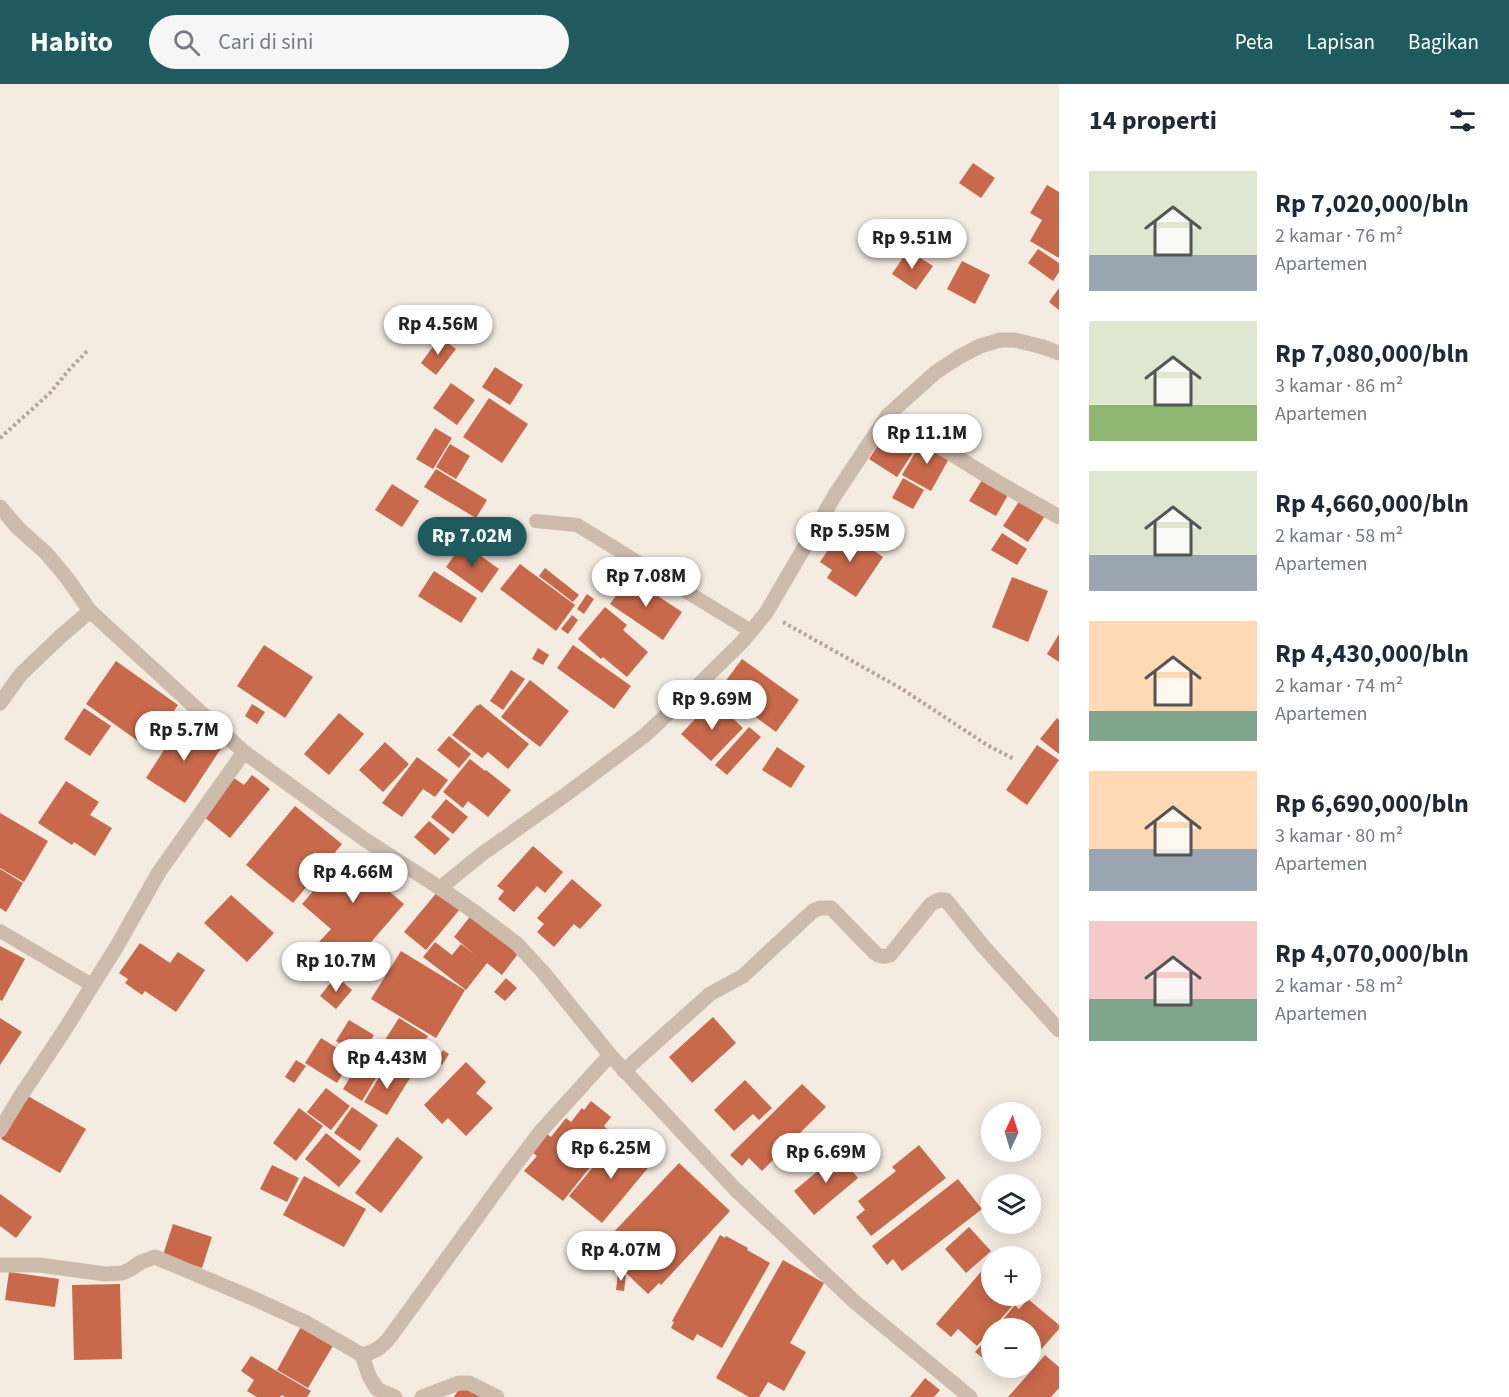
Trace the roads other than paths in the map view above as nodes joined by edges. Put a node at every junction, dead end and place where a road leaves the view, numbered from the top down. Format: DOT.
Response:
graph roads {
  1 [pos="1059,353"];
  2 [pos="888,415"];
  3 [pos="0,507"];
  4 [pos="1059,517"];
  5 [pos="536,521"];
  6 [pos="90,611"];
  7 [pos="751,631"];
  8 [pos="0,703"];
  9 [pos="244,752"];
  10 [pos="440,888"];
  11 [pos="0,931"];
  12 [pos="92,985"];
  13 [pos="1059,1030"];
  14 [pos="610,1055"];
  15 [pos="624,1071"];
  16 [pos="0,1130"];
  17 [pos="0,1265"];
  18 [pos="362,1354"];
  19 [pos="963,1395"];
  20 [pos="395,1397"];
  21 [pos="422,1397"];
  22 [pos="497,1397"];
  1 -- 2 [label="street"];
  2 -- 4 [label="street"];
  2 -- 7 [label="street"];
  3 -- 6 [label="street"];
  5 -- 7 [label="lane"];
  6 -- 8 [label="street"];
  6 -- 9 [label="street"];
  7 -- 10 [label="street"];
  9 -- 10 [label="street"];
  9 -- 12 [label="street"];
  10 -- 14 [label="street"];
  11 -- 12 [label="lane"];
  12 -- 16 [label="street"];
  13 -- 15 [label="street"];
  14 -- 15 [label="street"];
  14 -- 18 [label="street"];
  15 -- 19 [label="street"];
  17 -- 18 [label="street"];
  18 -- 20 [label="street"];
  21 -- 22 [label="street"];
}
